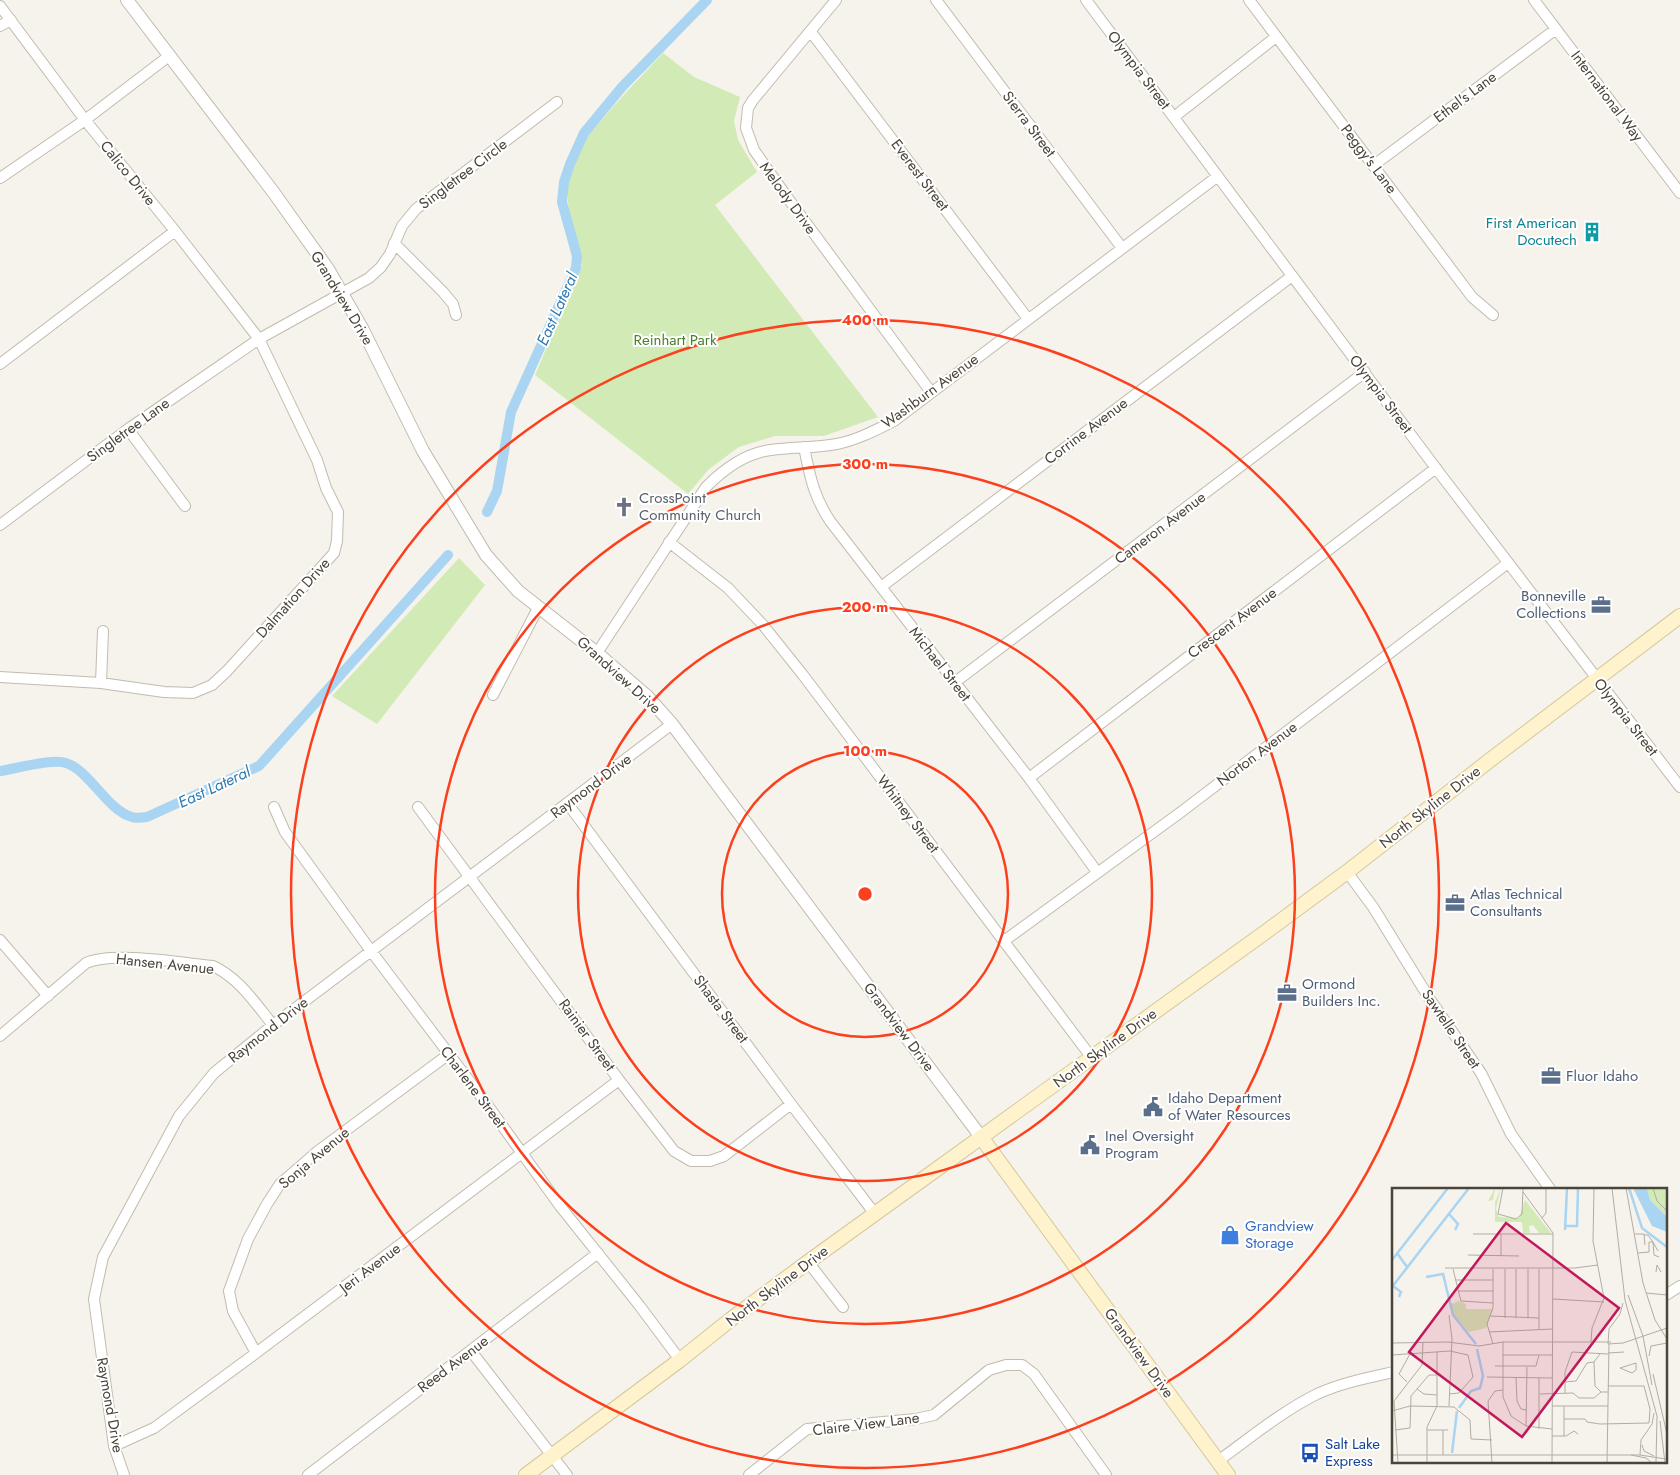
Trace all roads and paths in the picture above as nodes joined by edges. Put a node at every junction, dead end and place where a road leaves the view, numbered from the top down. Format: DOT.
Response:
graph roads {
  1 [pos="126,0"];
  2 [pos="836,0"];
  3 [pos="936,0"];
  4 [pos="1086,0"];
  5 [pos="1249,0"];
  6 [pos="1534,0"];
  7 [pos="0,6"];
  8 [pos="11,20"];
  9 [pos="0,26"];
  10 [pos="1556,29"];
  11 [pos="811,32"];
  12 [pos="1276,37"];
  13 [pos="169,56"];
  14 [pos="557,102"];
  15 [pos="1174,118"];
  16 [pos="85,120"];
  17 [pos="1374,165"];
  18 [pos="1218,176"];
  19 [pos="0,178"];
  20 [pos="1680,193"];
  21 [pos="175,231"];
  22 [pos="394,243"];
  23 [pos="1122,248"];
  24 [pos="1292,276"];
  25 [pos="343,293"];
  26 [pos="456,315"];
  27 [pos="1493,315"];
  28 [pos="1028,319"];
  29 [pos="259,339"];
  30 [pos="0,364"];
  31 [pos="1365,372"];
  32 [pos="931,392"];
  33 [pos="128,429"];
  34 [pos="804,447"];
  35 [pos="1436,468"];
  36 [pos="185,506"];
  37 [pos="0,525"];
  38 [pos="669,542"];
  39 [pos="1508,563"];
  40 [pos="881,587"];
  41 [pos="538,608"];
  42 [pos="1680,616"];
  43 [pos="103,631"];
  44 [pos="597,653"];
  45 [pos="0,677"];
  46 [pos="1597,680"];
  47 [pos="101,683"];
  48 [pos="954,683"];
  49 [pos="493,695"];
  50 [pos="672,724"];
  51 [pos="1029,778"];
  52 [pos="1680,787"];
  53 [pos="568,804"];
  54 [pos="274,807"];
  55 [pos="418,807"];
  56 [pos="1097,872"];
  57 [pos="1347,872"];
  58 [pos="470,876"];
  59 [pos="0,940"];
  60 [pos="1004,941"];
  61 [pos="371,951"];
  62 [pos="48,996"];
  63 [pos="273,1025"];
  64 [pos="0,1036"];
  65 [pos="448,1054"];
  66 [pos="1092,1058"];
  67 [pos="619,1080"];
  68 [pos="791,1104"];
  69 [pos="981,1138"];
  70 [pos="522,1153"];
  71 [pos="1549,1188"];
  72 [pos="875,1214"];
  73 [pos="598,1253"];
  74 [pos="808,1262"];
  75 [pos="1680,1286"];
  76 [pos="1668,1294"];
  77 [pos="843,1307"];
  78 [pos="471,1351"];
  79 [pos="256,1353"];
  80 [pos="680,1360"];
  81 [pos="1392,1372"];
  82 [pos="114,1446"];
  83 [pos="552,1456"];
  84 [pos="1218,1461"];
  85 [pos="124,1475"];
  86 [pos="308,1475"];
  87 [pos="526,1475"];
  88 [pos="566,1475"];
  89 [pos="749,1475"];
  90 [pos="1106,1475"];
  91 [pos="1228,1475"];
  1 -- 13 [label="street, Grandview Drive"];
  2 -- 11 [label="street, Melody Drive"];
  3 -- 23 [label="street, Sierra Street"];
  4 -- 15 [label="street, Olympia Street"];
  5 -- 12 [label="street, Peggy's Lane"];
  6 -- 10 [label="street, International Way"];
  7 -- 8 [label="street, Calico Drive"];
  8 -- 9 [label="street"];
  8 -- 16 [label="street, Calico Drive"];
  10 -- 17 [label="street, Ethel's Lane"];
  10 -- 20 [label="street, International Way"];
  11 -- 28 [label="street, Everest Street"];
  11 -- 32 [label="street, Melody Drive"];
  12 -- 15 [label="street"];
  12 -- 17 [label="street, Peggy's Lane"];
  13 -- 16 [label="street"];
  13 -- 25 [label="street, Grandview Drive"];
  14 -- 22 [label="street, Singletree Circle"];
  15 -- 18 [label="street, Olympia Street"];
  16 -- 19 [label="street"];
  16 -- 21 [label="street, Calico Drive"];
  17 -- 27 [label="street, Peggy's Lane"];
  18 -- 23 [label="street, Washburn Avenue"];
  18 -- 24 [label="street, Olympia Street"];
  21 -- 29 [label="street, Calico Drive"];
  21 -- 30 [label="street"];
  22 -- 25 [label="street, Singletree Circle"];
  22 -- 26 [label="street"];
  23 -- 28 [label="street, Washburn Avenue"];
  24 -- 31 [label="street, Olympia Street"];
  24 -- 40 [label="street, Corrine Avenue"];
  25 -- 29 [label="street, Singletree Circle"];
  25 -- 41 [label="street, Grandview Drive"];
  28 -- 32 [label="street, Washburn Avenue"];
  29 -- 33 [label="street, Singletree Lane"];
  29 -- 47 [label="street, Dalmation Drive"];
  31 -- 35 [label="street, Olympia Street"];
  31 -- 48 [label="street, Cameron Avenue"];
  32 -- 34 [label="street, Washburn Avenue"];
  33 -- 36 [label="street"];
  33 -- 37 [label="street, Singletree Lane"];
  34 -- 38 [label="street, Washburn Avenue"];
  34 -- 40 [label="street, Michael Street"];
  35 -- 39 [label="street, Olympia Street"];
  35 -- 51 [label="street, Crescent Avenue"];
  38 -- 44 [label="street, Washburn Avenue"];
  38 -- 60 [label="street, Whitney Street"];
  39 -- 46 [label="street, Olympia Street"];
  39 -- 56 [label="street, Norton Avenue"];
  40 -- 48 [label="street, Michael Street"];
  41 -- 44 [label="street, Grandview Drive"];
  41 -- 49 [label="street"];
  42 -- 46 [label="main road, North Skyline Drive"];
  43 -- 47 [label="street"];
  44 -- 50 [label="street, Grandview Drive"];
  45 -- 47 [label="street, Dalmation Drive"];
  46 -- 52 [label="street, Olympia Street"];
  46 -- 57 [label="main road, North Skyline Drive"];
  48 -- 51 [label="street, Michael Street"];
  50 -- 53 [label="street, Raymond Drive"];
  50 -- 69 [label="street, Grandview Drive"];
  51 -- 56 [label="street, Michael Street"];
  53 -- 58 [label="street, Raymond Drive"];
  53 -- 68 [label="street, Shasta Street"];
  54 -- 61 [label="street, Charlene Street"];
  55 -- 58 [label="street, Rainier Street"];
  56 -- 60 [label="street, Norton Avenue"];
  57 -- 66 [label="main road, North Skyline Drive"];
  57 -- 71 [label="street, Sawtelle Street"];
  58 -- 61 [label="street, Raymond Drive"];
  58 -- 67 [label="street, Rainier Street"];
  59 -- 62 [label="street"];
  60 -- 66 [label="street, Whitney Street"];
  61 -- 63 [label="street, Raymond Drive"];
  61 -- 65 [label="street, Charlene Street"];
  62 -- 63 [label="street, Hansen Avenue"];
  62 -- 64 [label="street, Hansen Avenue"];
  63 -- 82 [label="street, Raymond Drive"];
  65 -- 70 [label="street, Charlene Street"];
  65 -- 79 [label="street, Sonja Avenue"];
  66 -- 69 [label="main road, North Skyline Drive"];
  67 -- 68 [label="street, Rainier Street"];
  67 -- 70 [label="street, Jeri Avenue"];
  68 -- 72 [label="street, Shasta Street"];
  69 -- 72 [label="main road, North Skyline Drive"];
  69 -- 84 [label="main road, Grandview Drive"];
  70 -- 73 [label="street, Charlene Street"];
  70 -- 79 [label="street, Jeri Avenue"];
  72 -- 74 [label="main road, North Skyline Drive"];
  73 -- 78 [label="street, Reed Avenue"];
  73 -- 80 [label="street, Charlene Street"];
  74 -- 77 [label="street"];
  74 -- 80 [label="main road, North Skyline Drive"];
  75 -- 76 [label="street"];
  78 -- 83 [label="street"];
  78 -- 86 [label="street, Reed Avenue"];
  79 -- 82 [label="street, Jeri Avenue"];
  80 -- 83 [label="main road, North Skyline Drive"];
  81 -- 84 [label="street"];
  82 -- 85 [label="street, Raymond Drive"];
  83 -- 87 [label="main road, North Skyline Drive"];
  83 -- 88 [label="street"];
  84 -- 91 [label="main road, Grandview Drive"];
  89 -- 90 [label="street, Claire View Lane"];
}
